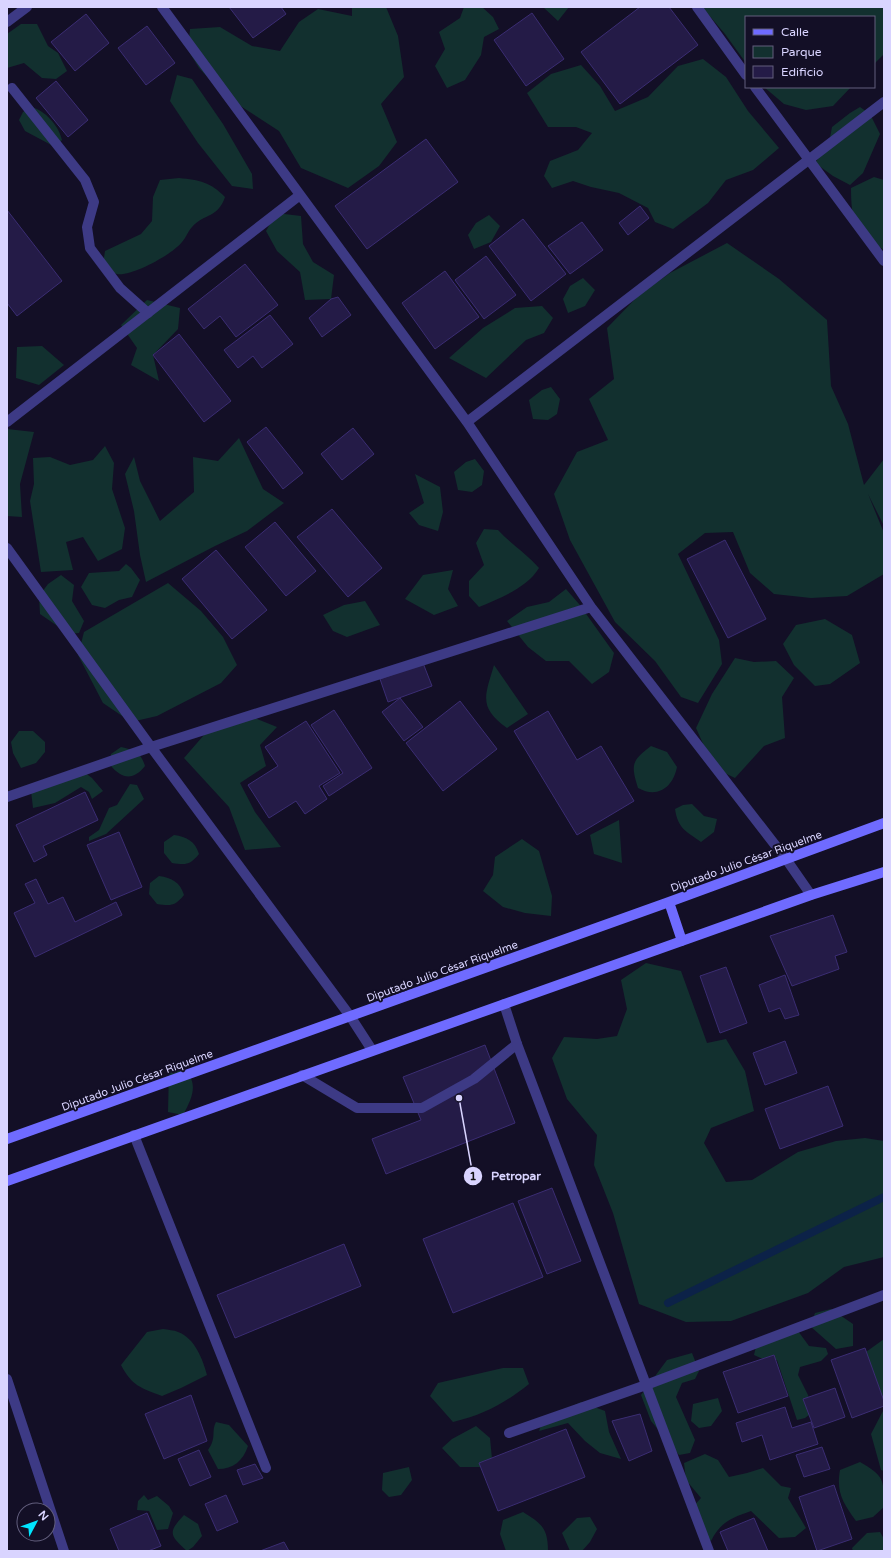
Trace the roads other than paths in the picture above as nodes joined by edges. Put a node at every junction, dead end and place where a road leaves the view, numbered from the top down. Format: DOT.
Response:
graph roads {
  1 [pos="27,7"];
  2 [pos="162,7"];
  3 [pos="696,7"];
  4 [pos="7,22"];
  5 [pos="745,74"];
  6 [pos="12,88"];
  7 [pos="756,88"];
  8 [pos="884,102"];
  9 [pos="809,161"];
  10 [pos="300,195"];
  11 [pos="884,261"];
  12 [pos="148,313"];
  13 [pos="7,422"];
  14 [pos="467,422"];
  15 [pos="7,548"];
  16 [pos="591,607"];
  17 [pos="151,747"];
  18 [pos="7,797"];
  19 [pos="884,823"];
  20 [pos="786,859"];
  21 [pos="884,872"];
  22 [pos="810,895"];
  23 [pos="669,902"];
  24 [pos="682,941"];
  25 [pos="504,1004"];
  26 [pos="350,1016"];
  27 [pos="517,1044"];
  28 [pos="372,1050"];
  29 [pos="302,1075"];
  30 [pos="134,1135"];
  31 [pos="7,1139"];
  32 [pos="7,1181"];
  33 [pos="884,1295"];
  34 [pos="7,1379"];
  35 [pos="646,1385"];
  36 [pos="510,1433"];
  37 [pos="266,1468"];
  38 [pos="64,1551"];
  39 [pos="709,1551"];
  1 -- 4 [label="street"];
  2 -- 10 [label="street"];
  3 -- 5 [label="street"];
  6 -- 12 [label="street"];
  7 -- 9 [label="street"];
  8 -- 9 [label="street"];
  9 -- 11 [label="street"];
  9 -- 14 [label="street"];
  10 -- 12 [label="street"];
  10 -- 14 [label="street"];
  12 -- 13 [label="street"];
  14 -- 16 [label="street"];
  15 -- 17 [label="street"];
  16 -- 17 [label="street"];
  16 -- 20 [label="street"];
  17 -- 18 [label="street"];
  17 -- 26 [label="street"];
  19 -- 20 [label="street, Diputado Julio César Riquelme"];
  20 -- 22 [label="street"];
  20 -- 23 [label="street, Diputado Julio César Riquelme"];
  21 -- 22 [label="street"];
  22 -- 24 [label="street"];
  23 -- 24 [label="street"];
  23 -- 26 [label="street, Diputado Julio César Riquelme"];
  24 -- 25 [label="street"];
  25 -- 27 [label="street"];
  25 -- 28 [label="street"];
  26 -- 28 [label="street"];
  26 -- 31 [label="street, Diputado Julio César Riquelme"];
  27 -- 29 [label="street"];
  27 -- 35 [label="street"];
  28 -- 29 [label="street"];
  29 -- 30 [label="street"];
  30 -- 32 [label="street"];
  30 -- 37 [label="street"];
  33 -- 35 [label="street"];
  34 -- 38 [label="street"];
  35 -- 36 [label="street"];
  35 -- 39 [label="street"];
}
